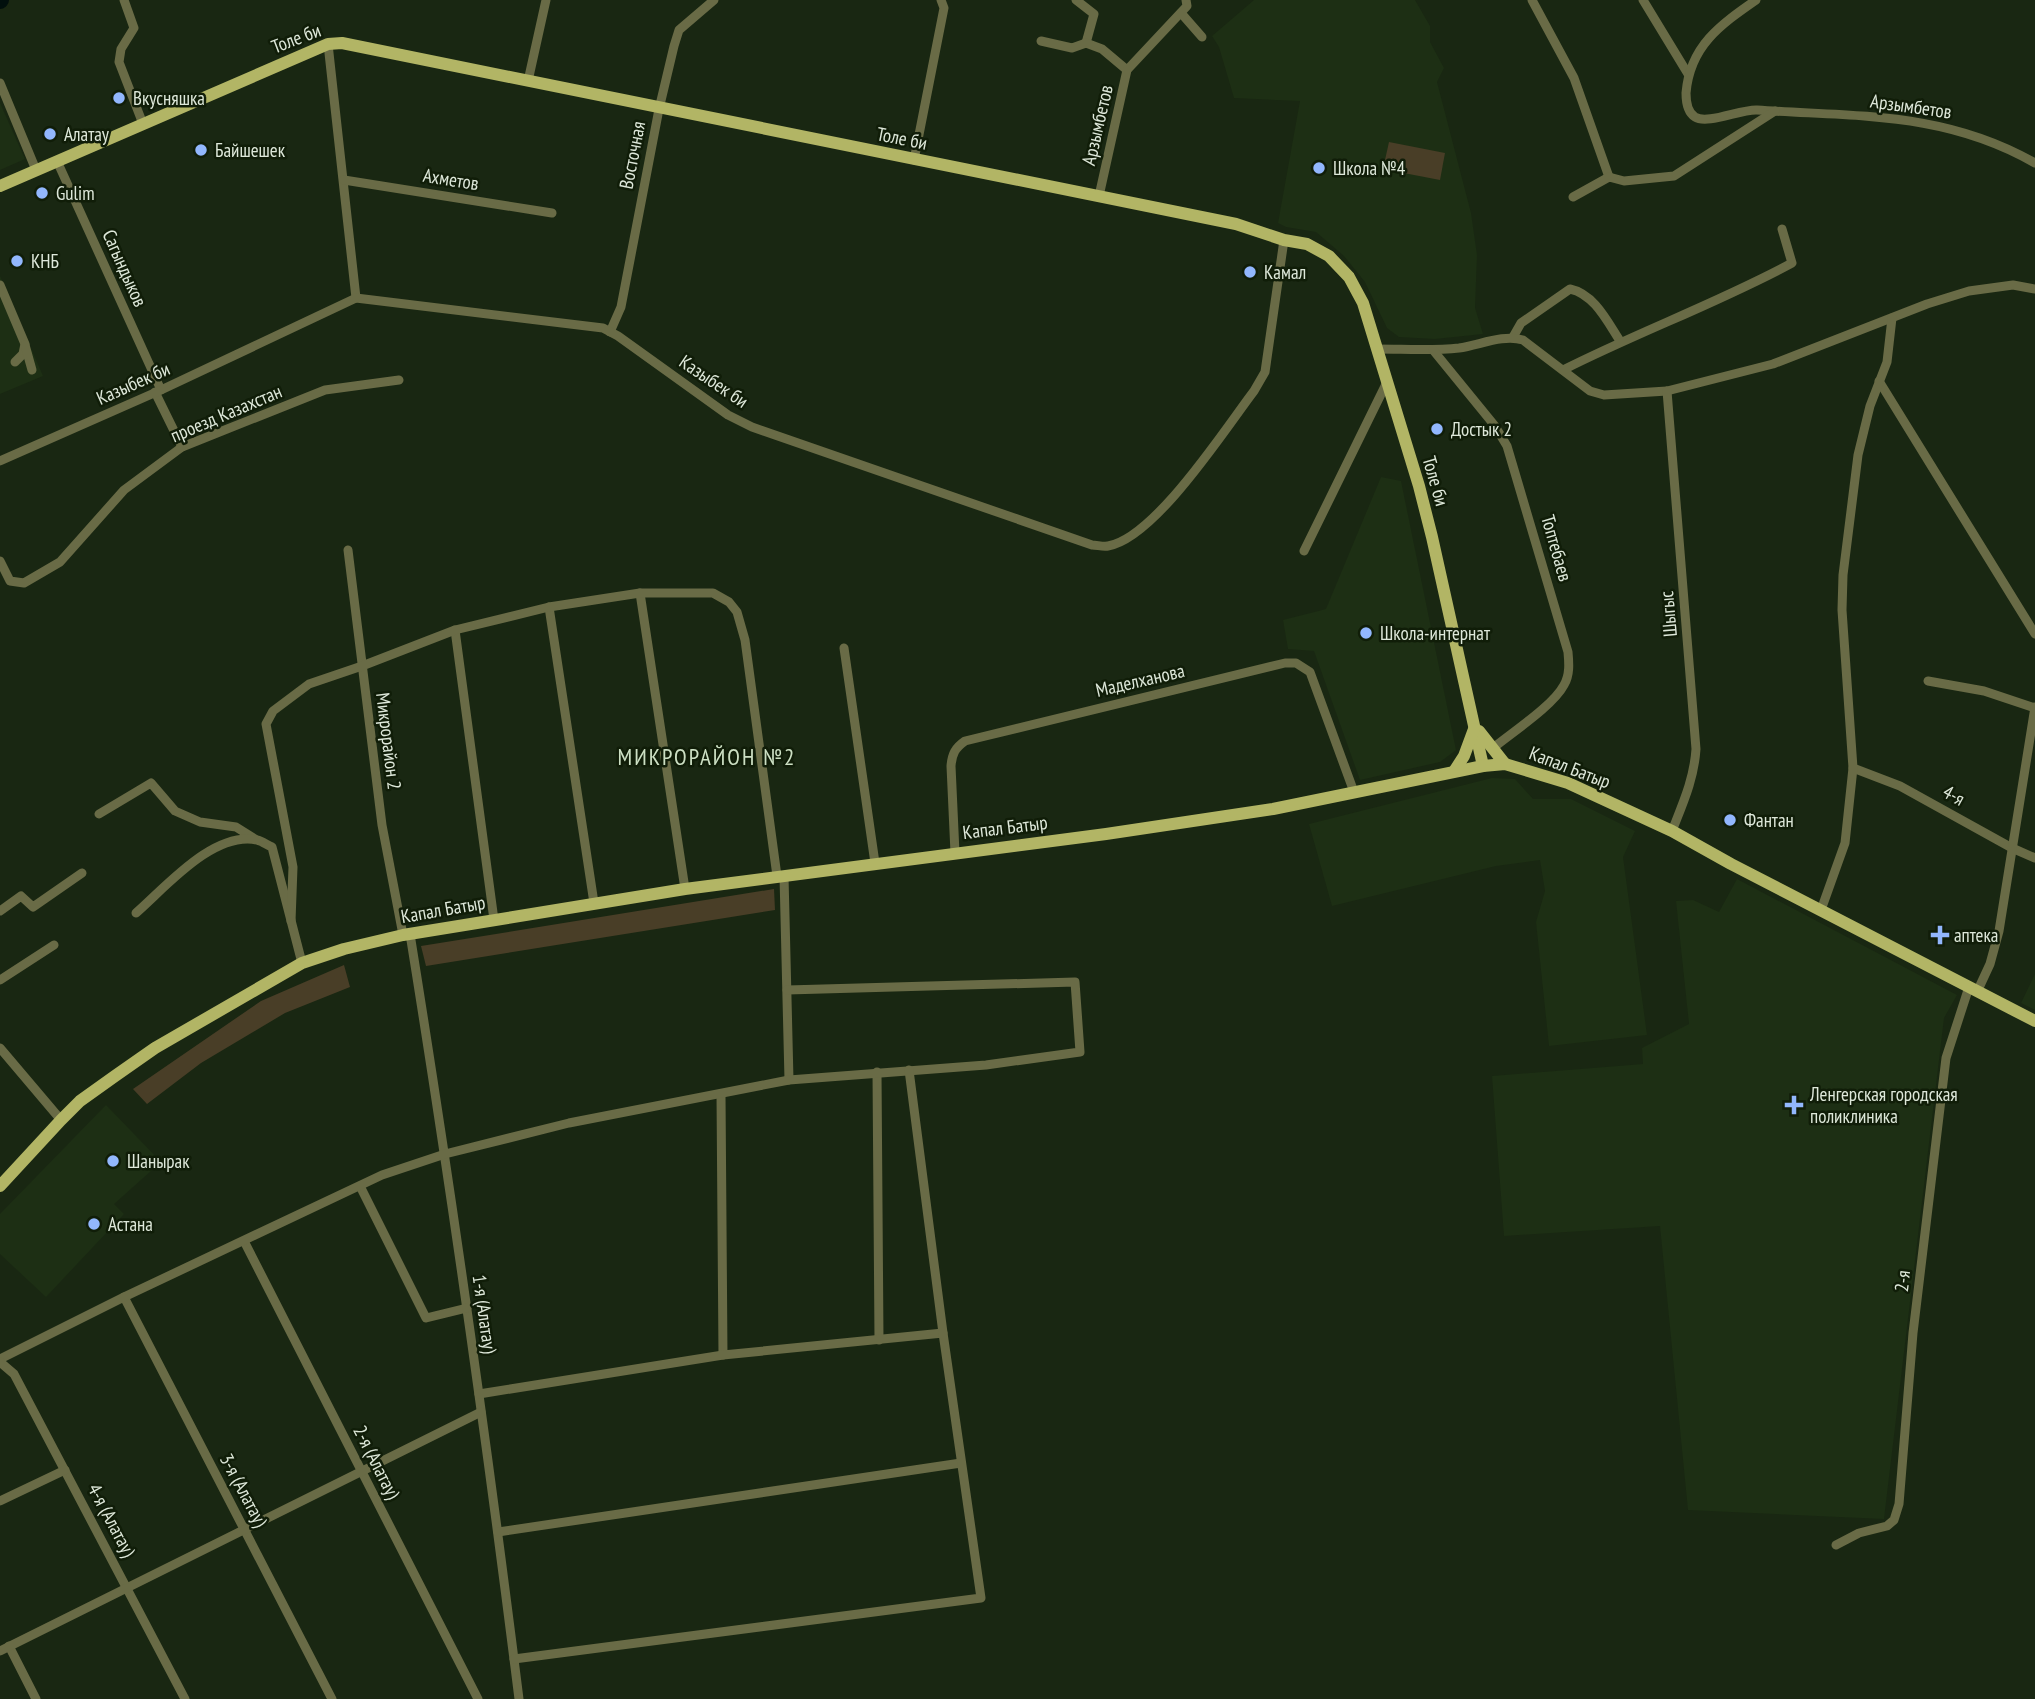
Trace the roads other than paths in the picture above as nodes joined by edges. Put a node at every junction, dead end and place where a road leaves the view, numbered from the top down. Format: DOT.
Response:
graph roads {
  1 [pos="124,0"];
  2 [pos="546,0"];
  3 [pos="714,0"];
  4 [pos="941,0"];
  5 [pos="1076,0"];
  6 [pos="1186,0"];
  7 [pos="1532,0"];
  8 [pos="1643,0"];
  9 [pos="1756,0"];
  10 [pos="1181,13"];
  11 [pos="1202,37"];
  12 [pos="1041,41"];
  13 [pos="1086,43"];
  14 [pos="328,44"];
  15 [pos="1127,70"];
  16 [pos="1688,74"];
  17 [pos="528,81"];
  18 [pos="0,83"];
  19 [pos="659,109"];
  20 [pos="1775,111"];
  21 [pos="143,124"];
  22 [pos="914,160"];
  23 [pos="57,161"];
  24 [pos="2035,163"];
  25 [pos="36,170"];
  26 [pos="1609,177"];
  27 [pos="344,180"];
  28 [pos="0,186"];
  29 [pos="1099,196"];
  30 [pos="1573,197"];
  31 [pos="552,213"];
  32 [pos="1782,229"];
  33 [pos="1284,240"];
  34 [pos="0,285"];
  35 [pos="2035,289"];
  36 [pos="356,298"];
  37 [pos="1892,318"];
  38 [pos="610,332"];
  39 [pos="1513,337"];
  40 [pos="1620,341"];
  41 [pos="25,344"];
  42 [pos="1377,349"];
  43 [pos="1433,350"];
  44 [pos="15,362"];
  45 [pos="32,370"];
  46 [pos="1563,370"];
  47 [pos="399,380"];
  48 [pos="1879,381"];
  49 [pos="1387,382"];
  50 [pos="158,391"];
  51 [pos="1667,391"];
  52 [pos="182,447"];
  53 [pos="0,461"];
  54 [pos="348,550"];
  55 [pos="1304,551"];
  56 [pos="0,561"];
  57 [pos="640,593"];
  58 [pos="549,607"];
  59 [pos="455,630"];
  60 [pos="2035,634"];
  61 [pos="844,648"];
  62 [pos="362,666"];
  63 [pos="1928,681"];
  64 [pos="2035,708"];
  65 [pos="1475,725"];
  66 [pos="2034,726"];
  67 [pos="1492,749"];
  68 [pos="1506,764"];
  69 [pos="1483,766"];
  70 [pos="1853,768"];
  71 [pos="1455,770"];
  72 [pos="1354,793"];
  73 [pos="99,814"];
  74 [pos="1672,831"];
  75 [pos="256,840"];
  76 [pos="2012,848"];
  77 [pos="955,853"];
  78 [pos="2035,858"];
  79 [pos="875,863"];
  80 [pos="82,873"];
  81 [pos="780,876"];
  82 [pos="685,889"];
  83 [pos="594,903"];
  84 [pos="1821,910"];
  85 [pos="0,911"];
  86 [pos="136,913"];
  87 [pos="494,919"];
  88 [pos="291,921"];
  89 [pos="407,934"];
  90 [pos="54,944"];
  91 [pos="302,962"];
  92 [pos="0,980"];
  93 [pos="1973,989"];
  94 [pos="787,990"];
  95 [pos="2035,1021"];
  96 [pos="0,1048"];
  97 [pos="909,1070"];
  98 [pos="877,1072"];
  99 [pos="789,1080"];
  100 [pos="721,1094"];
  101 [pos="61,1120"];
  102 [pos="445,1154"];
  103 [pos="0,1186"];
  104 [pos="360,1186"];
  105 [pos="244,1241"];
  106 [pos="124,1297"];
  107 [pos="467,1308"];
  108 [pos="943,1333"];
  109 [pos="879,1340"];
  110 [pos="723,1355"];
  111 [pos="0,1361"];
  112 [pos="479,1394"];
  113 [pos="481,1412"];
  114 [pos="961,1463"];
  115 [pos="65,1470"];
  116 [pos="362,1471"];
  117 [pos="0,1501"];
  118 [pos="245,1530"];
  119 [pos="498,1532"];
  120 [pos="1836,1545"];
  121 [pos="128,1588"];
  122 [pos="4,1648"];
  123 [pos="514,1659"];
  124 [pos="36,1699"];
  125 [pos="185,1699"];
  126 [pos="332,1699"];
  127 [pos="478,1699"];
  128 [pos="519,1699"];
  1 -- 21 [label="street"];
  2 -- 17 [label="street"];
  3 -- 19 [label="street, Восточная"];
  4 -- 22 [label="street"];
  5 -- 13 [label="street"];
  6 -- 10 [label="street, Арзымбетов"];
  7 -- 26 [label="street"];
  8 -- 16 [label="street"];
  9 -- 16 [label="street, Арзымбетов"];
  10 -- 11 [label="street"];
  10 -- 15 [label="street, Арзымбетов"];
  12 -- 13 [label="street"];
  13 -- 15 [label="street"];
  14 -- 17 [label="main road, Толе би"];
  14 -- 21 [label="main road, Толе би"];
  14 -- 27 [label="street"];
  15 -- 29 [label="street, Арзымбетов"];
  16 -- 20 [label="street, Арзымбетов"];
  17 -- 19 [label="main road, Толе би"];
  18 -- 25 [label="street"];
  19 -- 22 [label="main road, Толе би"];
  19 -- 38 [label="street, Восточная"];
  20 -- 24 [label="street, Арзымбетов"];
  20 -- 26 [label="street"];
  21 -- 23 [label="main road, Толе би"];
  22 -- 29 [label="main road, Толе би"];
  23 -- 25 [label="main road, Толе би"];
  23 -- 50 [label="street, Сагындыков"];
  25 -- 28 [label="main road, Толе би"];
  26 -- 30 [label="street"];
  27 -- 31 [label="street, Ахметов"];
  27 -- 36 [label="street"];
  29 -- 33 [label="main road, Толе би"];
  32 -- 40 [label="street"];
  33 -- 38 [label="street, Казыбек би"];
  33 -- 42 [label="main road, Толе би"];
  34 -- 41 [label="street"];
  35 -- 37 [label="street"];
  36 -- 38 [label="street, Казыбек би"];
  36 -- 50 [label="street, Казыбек би"];
  37 -- 48 [label="street"];
  37 -- 51 [label="street"];
  39 -- 40 [label="street"];
  39 -- 43 [label="street"];
  39 -- 46 [label="street"];
  40 -- 46 [label="street"];
  41 -- 44 [label="street"];
  41 -- 45 [label="street"];
  42 -- 43 [label="street"];
  42 -- 49 [label="main road, Толе би"];
  43 -- 67 [label="street, Топтебаев"];
  46 -- 51 [label="street"];
  47 -- 52 [label="street, проезд Казахстан"];
  48 -- 60 [label="street"];
  48 -- 70 [label="street"];
  49 -- 55 [label="street"];
  49 -- 65 [label="main road, Толе би"];
  50 -- 52 [label="street, Сагындыков"];
  50 -- 53 [label="street, Казыбек би"];
  51 -- 74 [label="street, Шыгыс"];
  52 -- 56 [label="street, проезд Казахстан"];
  54 -- 62 [label="street, Микрорайон 2"];
  57 -- 58 [label="street"];
  57 -- 81 [label="street"];
  57 -- 82 [label="street"];
  58 -- 59 [label="street"];
  58 -- 83 [label="street"];
  59 -- 62 [label="street"];
  59 -- 87 [label="street"];
  61 -- 79 [label="street"];
  62 -- 88 [label="street"];
  62 -- 89 [label="street, Микрорайон 2"];
  63 -- 64 [label="street"];
  64 -- 66 [label="street, 2-я"];
  65 -- 67 [label="main road"];
  65 -- 69 [label="main road, Толе би"];
  65 -- 71 [label="main road"];
  66 -- 76 [label="street, 2-я"];
  67 -- 68 [label="main road"];
  68 -- 69 [label="main road, Капал Батыр"];
  68 -- 74 [label="main road, Капал Батыр"];
  69 -- 71 [label="main road, Капал Батыр"];
  70 -- 76 [label="street, 4-я"];
  70 -- 84 [label="street"];
  71 -- 72 [label="main road, Капал Батыр"];
  72 -- 77 [label="main road, Капал Батыр"];
  72 -- 77 [label="street, Маделханова"];
  73 -- 75 [label="street"];
  74 -- 84 [label="main road, Капал Батыр"];
  75 -- 86 [label="street"];
  75 -- 88 [label="street"];
  76 -- 78 [label="street, 4-я"];
  76 -- 93 [label="street, 2-я"];
  77 -- 79 [label="main road, Капал Батыр"];
  79 -- 81 [label="main road, Капал Батыр"];
  80 -- 85 [label="street"];
  81 -- 82 [label="main road, Капал Батыр"];
  81 -- 94 [label="street"];
  82 -- 83 [label="main road, Капал Батыр"];
  83 -- 87 [label="main road, Капал Батыр"];
  84 -- 93 [label="main road, Капал Батыр"];
  87 -- 89 [label="main road, Капал Батыр"];
  88 -- 91 [label="street"];
  89 -- 91 [label="main road, Капал Батыр"];
  89 -- 102 [label="street, 1-я (Алатау)"];
  90 -- 92 [label="street"];
  91 -- 101 [label="main road, Капал Батыр"];
  93 -- 95 [label="main road, Капал Батыр"];
  93 -- 120 [label="street, 2-я"];
  94 -- 97 [label="street"];
  94 -- 99 [label="street"];
  96 -- 101 [label="street"];
  97 -- 98 [label="street"];
  97 -- 108 [label="street"];
  98 -- 99 [label="street"];
  98 -- 109 [label="street"];
  99 -- 100 [label="street"];
  100 -- 102 [label="street"];
  100 -- 110 [label="street"];
  101 -- 103 [label="main road, Капал Батыр"];
  102 -- 104 [label="street"];
  102 -- 107 [label="street, 1-я (Алатау)"];
  104 -- 105 [label="street"];
  104 -- 107 [label="street"];
  105 -- 106 [label="street"];
  105 -- 116 [label="street, 2-я (Алатау)"];
  106 -- 111 [label="street"];
  106 -- 118 [label="street, 3-я (Алатау)"];
  107 -- 112 [label="street, 1-я (Алатау)"];
  108 -- 109 [label="street"];
  108 -- 114 [label="street"];
  109 -- 110 [label="street"];
  110 -- 112 [label="street"];
  111 -- 115 [label="street, 4-я (Алатау)"];
  112 -- 113 [label="street, 1-я (Алатау)"];
  113 -- 116 [label="street"];
  113 -- 119 [label="street, 1-я (Алатау)"];
  114 -- 119 [label="street"];
  114 -- 123 [label="street"];
  115 -- 117 [label="street"];
  115 -- 121 [label="street, 4-я (Алатау)"];
  116 -- 118 [label="street"];
  116 -- 127 [label="street, 2-я (Алатау)"];
  118 -- 121 [label="street"];
  118 -- 126 [label="street, 3-я (Алатау)"];
  119 -- 123 [label="street, 1-я (Алатау)"];
  121 -- 122 [label="street"];
  121 -- 125 [label="street, 4-я (Алатау)"];
  122 -- 124 [label="street"];
  123 -- 128 [label="street, 1-я (Алатау)"];
}
